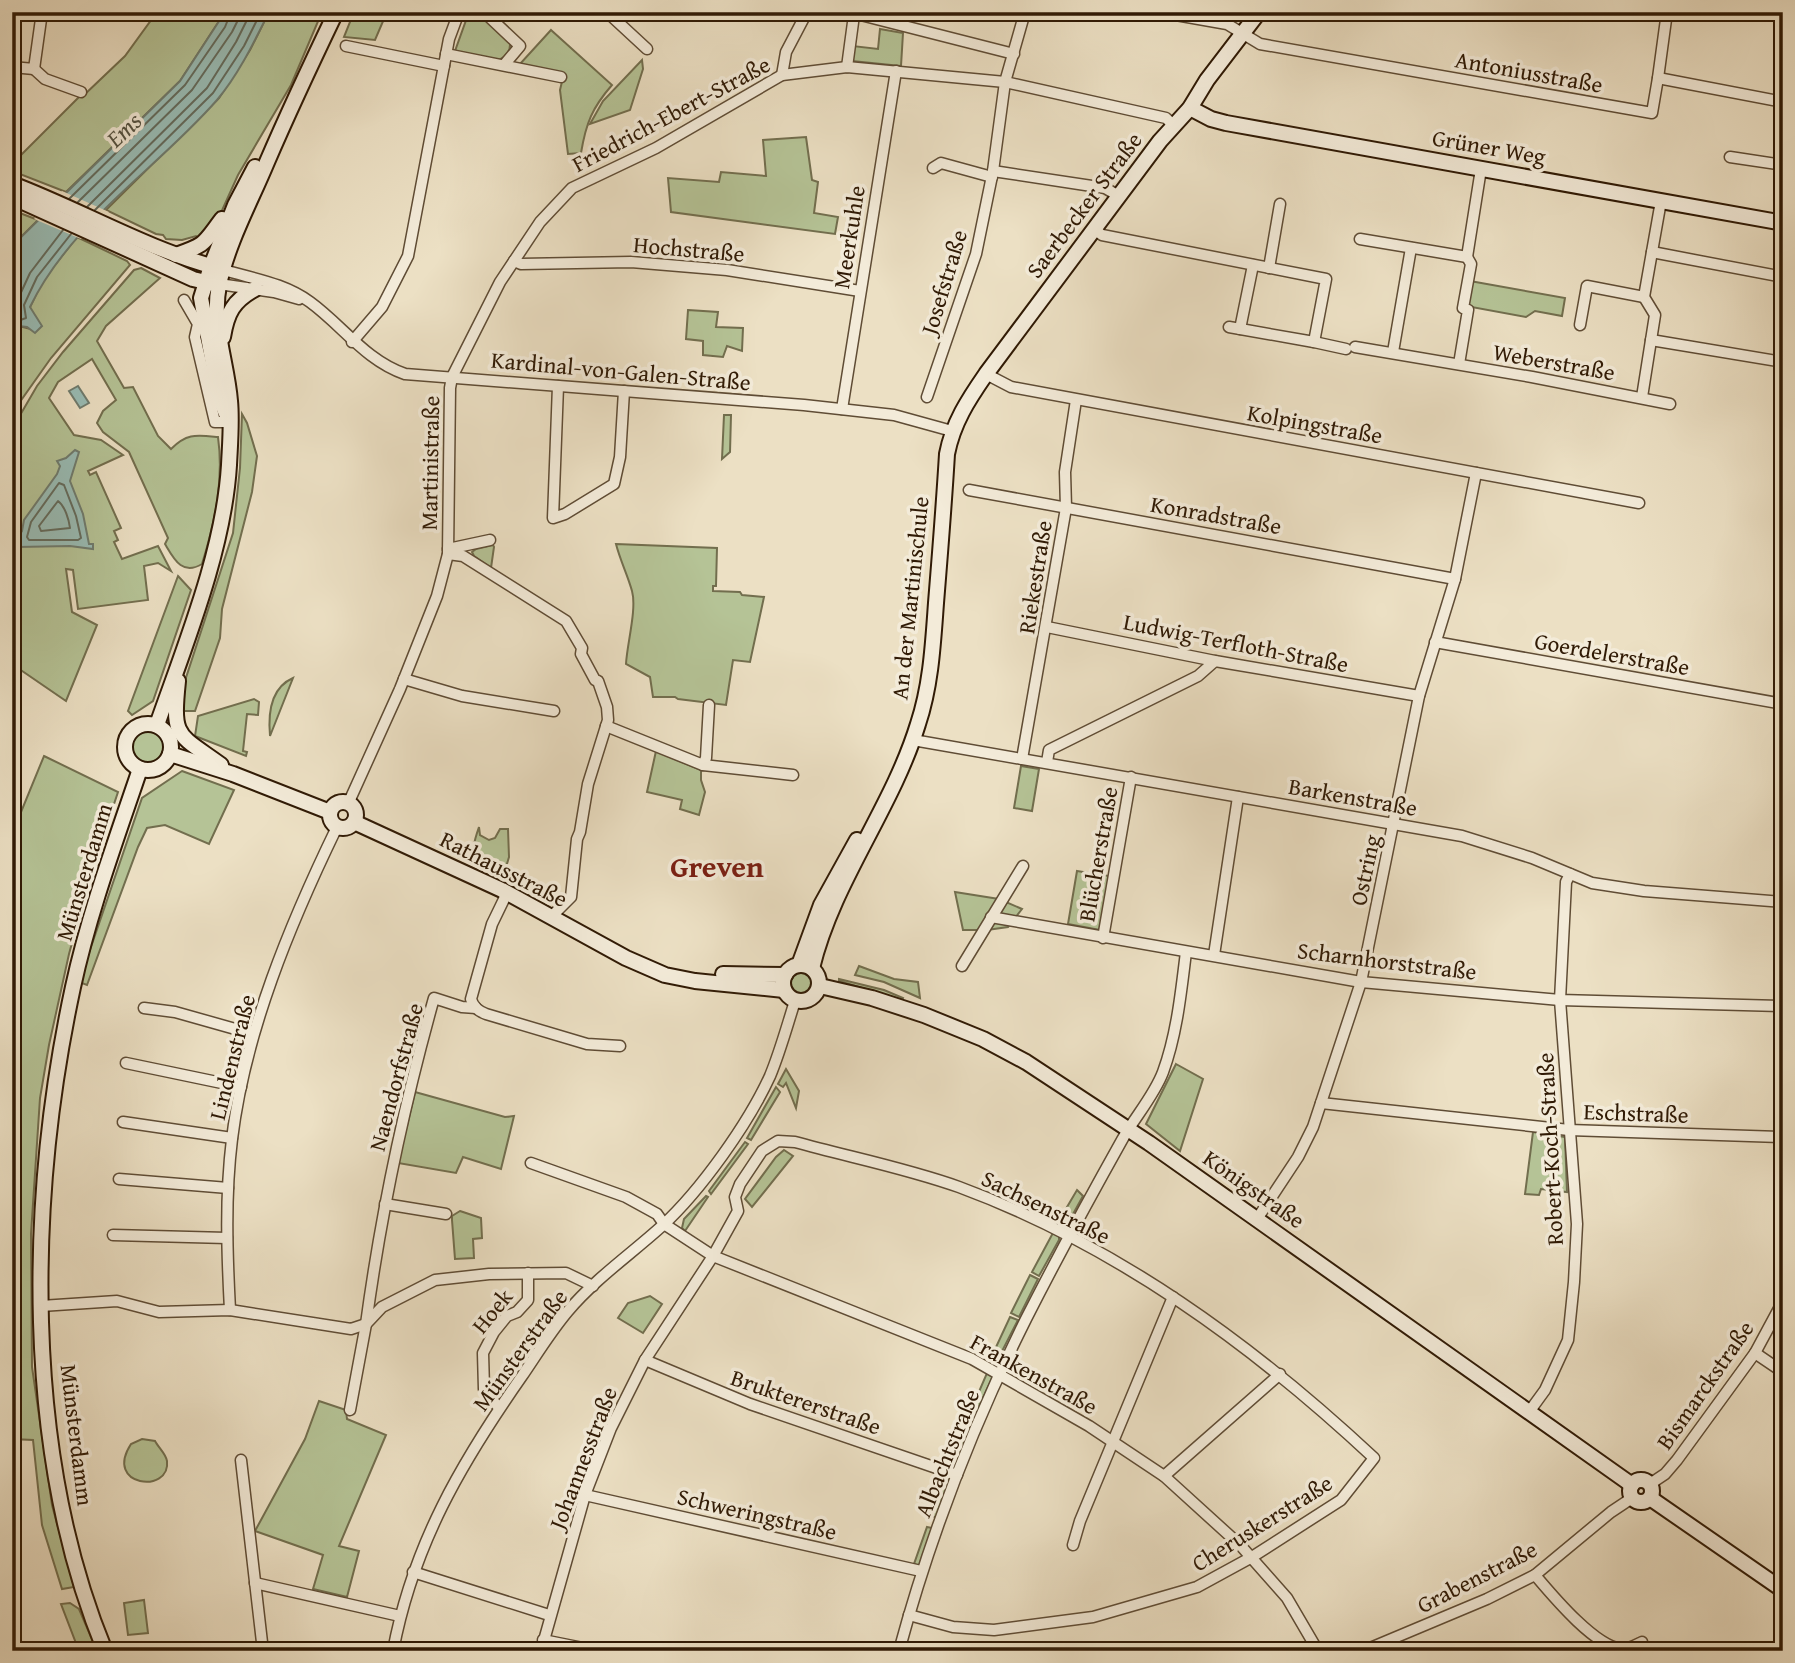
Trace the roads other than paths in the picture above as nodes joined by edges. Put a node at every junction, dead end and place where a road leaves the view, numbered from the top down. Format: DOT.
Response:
graph roads {
  1 [pos="42,12"];
  2 [pos="336,12"];
  3 [pos="459,12"];
  4 [pos="484,12"];
  5 [pos="607,12"];
  6 [pos="807,12"];
  7 [pos="1025,12"];
  8 [pos="1159,12"];
  9 [pos="1259,12"];
  10 [pos="1667,12"];
  11 [pos="852,13"];
  12 [pos="1242,35"];
  13 [pos="346,46"];
  14 [pos="647,49"];
  15 [pos="446,54"];
  16 [pos="1014,54"];
  17 [pos="504,65"];
  18 [pos="444,66"];
  19 [pos="12,67"];
  20 [pos="847,67"];
  21 [pos="34,69"];
  22 [pos="896,71"];
  23 [pos="782,75"];
  24 [pos="561,77"];
  25 [pos="1658,78"];
  26 [pos="1005,82"];
  27 [pos="81,92"];
  28 [pos="1783,102"];
  29 [pos="1190,108"];
  30 [pos="283,121"];
  31 [pos="1173,125"];
  32 [pos="1730,157"];
  33 [pos="1783,165"];
  34 [pos="933,168"];
  35 [pos="1481,169"];
  36 [pos="992,174"];
  37 [pos="12,184"];
  38 [pos="1118,196"];
  39 [pos="12,197"];
  40 [pos="1661,201"];
  41 [pos="1280,204"];
  42 [pos="235,205"];
  43 [pos="1783,223"];
  44 [pos="1094,229"];
  45 [pos="1360,239"];
  46 [pos="141,248"];
  47 [pos="1411,248"];
  48 [pos="1652,252"];
  49 [pos="176,255"];
  50 [pos="1467,257"];
  51 [pos="514,261"];
  52 [pos="1253,265"];
  53 [pos="217,268"];
  54 [pos="1269,268"];
  55 [pos="1783,277"];
  56 [pos="212,283"];
  57 [pos="255,289"];
  58 [pos="860,291"];
  59 [pos="1644,297"];
  60 [pos="184,300"];
  61 [pos="310,302"];
  62 [pos="201,323"];
  63 [pos="1580,325"];
  64 [pos="1651,340"];
  65 [pos="352,342"];
  66 [pos="1314,342"];
  67 [pos="221,349"];
  68 [pos="1393,352"];
  69 [pos="1783,362"];
  70 [pos="1459,364"];
  71 [pos="986,374"];
  72 [pos="452,377"];
  73 [pos="558,386"];
  74 [pos="624,391"];
  75 [pos="927,397"];
  76 [pos="1642,397"];
  77 [pos="1076,400"];
  78 [pos="1670,404"];
  79 [pos="842,409"];
  80 [pos="229,422"];
  81 [pos="952,430"];
  82 [pos="1476,473"];
  83 [pos="969,490"];
  84 [pos="1639,503"];
  85 [pos="1066,508"];
  86 [pos="490,540"];
  87 [pos="448,551"];
  88 [pos="1455,579"];
  89 [pos="1047,627"];
  90 [pos="1435,642"];
  91 [pos="181,656"];
  92 [pos="1215,661"];
  93 [pos="404,679"];
  94 [pos="1419,696"];
  95 [pos="1783,704"];
  96 [pos="709,705"];
  97 [pos="554,711"];
  98 [pos="156,725"];
  99 [pos="606,726"];
  100 [pos="913,740"];
  101 [pos="170,754"];
  102 [pos="1022,758"];
  103 [pos="1047,762"];
  104 [pos="703,765"];
  105 [pos="140,769"];
  106 [pos="233,774"];
  107 [pos="793,775"];
  108 [pos="1131,777"];
  109 [pos="1238,797"];
  110 [pos="348,804"];
  111 [pos="330,812"];
  112 [pos="354,822"];
  113 [pos="1395,823"];
  114 [pos="337,827"];
  115 [pos="1023,866"];
  116 [pos="1570,874"];
  117 [pos="507,893"];
  118 [pos="1783,902"];
  119 [pos="551,917"];
  120 [pos="991,918"];
  121 [pos="1103,938"];
  122 [pos="1186,952"];
  123 [pos="1214,955"];
  124 [pos="962,966"];
  125 [pos="806,967"];
  126 [pos="666,972"];
  127 [pos="785,975"];
  128 [pos="1361,982"];
  129 [pos="820,985"];
  130 [pos="790,996"];
  131 [pos="1560,1000"];
  132 [pos="1783,1006"];
  133 [pos="144,1008"];
  134 [pos="476,1008"];
  135 [pos="253,1034"];
  136 [pos="620,1046"];
  137 [pos="126,1063"];
  138 [pos="241,1087"];
  139 [pos="1321,1103"];
  140 [pos="123,1122"];
  141 [pos="1128,1129"];
  142 [pos="1569,1130"];
  143 [pos="1783,1137"];
  144 [pos="232,1138"];
  145 [pos="531,1163"];
  146 [pos="119,1179"];
  147 [pos="228,1188"];
  148 [pos="385,1204"];
  149 [pos="446,1214"];
  150 [pos="1257,1219"];
  151 [pos="664,1224"];
  152 [pos="113,1235"];
  153 [pos="1070,1235"];
  154 [pos="227,1238"];
  155 [pos="713,1256"];
  156 [pos="528,1273"];
  157 [pos="593,1286"];
  158 [pos="1173,1297"];
  159 [pos="1783,1301"];
  160 [pos="41,1306"];
  161 [pos="230,1310"];
  162 [pos="366,1324"];
  163 [pos="1755,1353"];
  164 [pos="645,1360"];
  165 [pos="1783,1372"];
  166 [pos="1000,1373"];
  167 [pos="1280,1374"];
  168 [pos="499,1408"];
  169 [pos="350,1410"];
  170 [pos="1529,1412"];
  171 [pos="1115,1442"];
  172 [pos="1374,1458"];
  173 [pos="241,1460"];
  174 [pos="957,1475"];
  175 [pos="1164,1476"];
  176 [pos="1632,1491"];
  177 [pos="1650,1491"];
  178 [pos="584,1495"];
  179 [pos="1073,1545"];
  180 [pos="1252,1557"];
  181 [pos="921,1571"];
  182 [pos="413,1573"];
  183 [pos="1535,1575"];
  184 [pos="255,1583"];
  185 [pos="1783,1590"];
  186 [pos="549,1615"];
  187 [pos="909,1615"];
  188 [pos="400,1616"];
  189 [pos="1642,1642"];
  190 [pos="542,1645"];
  191 [pos="105,1651"];
  192 [pos="262,1651"];
  193 [pos="393,1651"];
  194 [pos="598,1651"];
  195 [pos="900,1651"];
  196 [pos="1318,1651"];
  197 [pos="1363,1651"];
  1 -- 21 [label="street"];
  2 -- 30 [label="street"];
  3 -- 15 [label="street"];
  4 -- 17 [label="street"];
  5 -- 14 [label="street"];
  6 -- 23 [label="street"];
  7 -- 16 [label="street, Josefstraße"];
  8 -- 12 [label="street"];
  9 -- 12 [label="street, Saerbecker Straße"];
  10 -- 25 [label="street"];
  11 -- 16 [label="street"];
  11 -- 20 [label="street"];
  12 -- 25 [label="street, Antoniusstraße"];
  12 -- 29 [label="street, Saerbecker Straße"];
  13 -- 18 [label="street"];
  15 -- 17 [label="street"];
  15 -- 18 [label="street"];
  16 -- 26 [label="street, Josefstraße"];
  17 -- 24 [label="street"];
  18 -- 65 [label="street"];
  19 -- 21 [label="street"];
  20 -- 22 [label="street, Friedrich-Ebert-Straße"];
  20 -- 23 [label="street, Friedrich-Ebert-Straße"];
  21 -- 27 [label="street"];
  22 -- 26 [label="street, Friedrich-Ebert-Straße"];
  22 -- 58 [label="street, Meerkuhle"];
  23 -- 51 [label="street, Friedrich-Ebert-Straße"];
  25 -- 28 [label="street"];
  26 -- 31 [label="street, Friedrich-Ebert-Straße"];
  26 -- 36 [label="street, Josefstraße"];
  29 -- 31 [label="street, Saerbecker Straße"];
  29 -- 35 [label="street, Grüner Weg"];
  30 -- 42 [label="street"];
  30 -- 53 [label="street"];
  31 -- 38 [label="street, Saerbecker Straße"];
  32 -- 33 [label="street"];
  34 -- 36 [label="street"];
  35 -- 40 [label="street, Grüner Weg"];
  35 -- 50 [label="street, Weberstraße"];
  36 -- 38 [label="street"];
  36 -- 75 [label="street, Josefstraße"];
  37 -- 46 [label="street"];
  38 -- 44 [label="street, Saerbecker Straße"];
  39 -- 46 [label="street"];
  40 -- 43 [label="street, Grüner Weg"];
  40 -- 48 [label="street, Weberstraße"];
  41 -- 54 [label="street"];
  42 -- 49 [label="street"];
  42 -- 53 [label="street"];
  44 -- 52 [label="street"];
  44 -- 71 [label="street, Saerbecker Straße"];
  45 -- 47 [label="street"];
  46 -- 49 [label="street"];
  46 -- 56 [label="street"];
  47 -- 50 [label="street"];
  47 -- 68 [label="street"];
  48 -- 55 [label="street"];
  48 -- 59 [label="street, Weberstraße"];
  49 -- 53 [label="street"];
  50 -- 70 [label="street, Weberstraße"];
  51 -- 58 [label="street, Hochstraße"];
  51 -- 72 [label="street, Friedrich-Ebert-Straße"];
  52 -- 54 [label="street"];
  52 -- 66 [label="street, Weberstraße"];
  53 -- 56 [label="street"];
  53 -- 61 [label="street, Kardinal-von-Galen-Straße"];
  54 -- 66 [label="street"];
  56 -- 57 [label="street"];
  56 -- 62 [label="street"];
  56 -- 67 [label="street"];
  57 -- 61 [label="street"];
  57 -- 67 [label="street"];
  58 -- 79 [label="street, Meerkuhle"];
  59 -- 63 [label="street, Weberstraße"];
  59 -- 64 [label="street, Weberstraße"];
  60 -- 62 [label="street"];
  61 -- 65 [label="street, Kardinal-von-Galen-Straße"];
  62 -- 80 [label="street"];
  64 -- 69 [label="street"];
  64 -- 76 [label="street, Weberstraße"];
  65 -- 72 [label="street, Kardinal-von-Galen-Straße"];
  66 -- 68 [label="street, Weberstraße"];
  67 -- 80 [label="street"];
  68 -- 70 [label="street, Weberstraße"];
  70 -- 76 [label="street, Weberstraße"];
  71 -- 77 [label="street, Kolpingstraße"];
  71 -- 81 [label="street, Saerbecker Straße"];
  72 -- 73 [label="street, Kardinal-von-Galen-Straße"];
  72 -- 87 [label="street, Martinistraße"];
  73 -- 74 [label="street, Kardinal-von-Galen-Straße"];
  73 -- 74 [label="street"];
  74 -- 79 [label="street, Kardinal-von-Galen-Straße"];
  76 -- 78 [label="street, Weberstraße"];
  77 -- 82 [label="street, Kolpingstraße"];
  77 -- 85 [label="street, Riekestraße"];
  79 -- 81 [label="street, Kardinal-von-Galen-Straße"];
  80 -- 91 [label="street"];
  81 -- 100 [label="street, An der Martinischule"];
  82 -- 84 [label="street, Kolpingstraße"];
  82 -- 88 [label="street, Ostring"];
  83 -- 85 [label="street, Konradstraße"];
  85 -- 88 [label="street, Konradstraße"];
  85 -- 89 [label="street, Riekestraße"];
  86 -- 87 [label="street"];
  87 -- 93 [label="street"];
  87 -- 99 [label="street, Martinistraße"];
  88 -- 90 [label="street, Ostring"];
  89 -- 92 [label="street, Ludwig-Terfloth-Straße"];
  89 -- 102 [label="street, Riekestraße"];
  90 -- 94 [label="street, Ostring"];
  90 -- 95 [label="street, Goerdelerstraße"];
  91 -- 98 [label="street"];
  91 -- 106 [label="street"];
  92 -- 94 [label="street, Ludwig-Terfloth-Straße"];
  92 -- 103 [label="street"];
  93 -- 97 [label="street"];
  93 -- 110 [label="street"];
  94 -- 113 [label="street, Ostring"];
  96 -- 104 [label="street"];
  98 -- 101 [label="street"];
  98 -- 105 [label="street"];
  99 -- 104 [label="street"];
  99 -- 119 [label="street, Martinistraße"];
  100 -- 102 [label="street, Barkenstraße"];
  100 -- 125 [label="street, An der Martinischule"];
  101 -- 105 [label="street"];
  101 -- 106 [label="street"];
  102 -- 103 [label="street, Barkenstraße"];
  103 -- 108 [label="street, Barkenstraße"];
  104 -- 107 [label="street"];
  105 -- 160 [label="street, Münsterdamm"];
  106 -- 111 [label="street"];
  108 -- 109 [label="street, Barkenstraße"];
  108 -- 121 [label="street, Blücherstraße"];
  109 -- 113 [label="street, Barkenstraße"];
  109 -- 123 [label="street"];
  110 -- 111 [label="street"];
  110 -- 112 [label="street"];
  111 -- 114 [label="street"];
  112 -- 114 [label="street"];
  112 -- 117 [label="street, Rathausstraße"];
  113 -- 116 [label="street, Barkenstraße"];
  113 -- 128 [label="street, Ostring"];
  114 -- 135 [label="street, Lindenstraße"];
  115 -- 120 [label="street"];
  116 -- 118 [label="street, Barkenstraße"];
  116 -- 131 [label="street, Robert-Koch-Straße"];
  117 -- 119 [label="street, Rathausstraße"];
  117 -- 134 [label="street"];
  119 -- 126 [label="street, Rathausstraße"];
  120 -- 121 [label="street, Scharnhorststraße"];
  120 -- 124 [label="street"];
  121 -- 122 [label="street, Scharnhorststraße"];
  122 -- 123 [label="street, Scharnhorststraße"];
  122 -- 141 [label="street, Albachtstraße"];
  123 -- 128 [label="street, Scharnhorststraße"];
  125 -- 127 [label="street"];
  125 -- 129 [label="street"];
  126 -- 127 [label="street"];
  126 -- 130 [label="street"];
  127 -- 130 [label="street"];
  128 -- 131 [label="street, Scharnhorststraße"];
  128 -- 139 [label="street, Ostring"];
  129 -- 130 [label="street"];
  129 -- 141 [label="street, Königstraße"];
  130 -- 151 [label="street, Münsterstraße"];
  131 -- 132 [label="street, Scharnhorststraße"];
  131 -- 142 [label="street, Robert-Koch-Straße"];
  133 -- 135 [label="street"];
  134 -- 136 [label="street"];
  134 -- 148 [label="street, Naendorfstraße"];
  135 -- 138 [label="street, Lindenstraße"];
  137 -- 138 [label="street"];
  138 -- 144 [label="street, Lindenstraße"];
  139 -- 142 [label="street, Eschstraße"];
  139 -- 150 [label="street, Ostring"];
  140 -- 144 [label="street"];
  141 -- 150 [label="street, Königstraße"];
  141 -- 153 [label="street, Albachtstraße"];
  142 -- 143 [label="street, Eschstraße"];
  142 -- 170 [label="street, Robert-Koch-Straße"];
  144 -- 147 [label="street, Lindenstraße"];
  145 -- 151 [label="street, Frankenstraße"];
  146 -- 147 [label="street"];
  147 -- 154 [label="street, Lindenstraße"];
  148 -- 149 [label="street"];
  148 -- 162 [label="street, Naendorfstraße"];
  150 -- 170 [label="street, Königstraße"];
  151 -- 155 [label="street, Frankenstraße"];
  151 -- 157 [label="street, Münsterstraße"];
  152 -- 154 [label="street"];
  153 -- 155 [label="street, Sachsenstraße"];
  153 -- 158 [label="street, Sachsenstraße"];
  153 -- 166 [label="street, Albachtstraße"];
  154 -- 161 [label="street, Lindenstraße"];
  155 -- 164 [label="street, Johannesstraße"];
  155 -- 166 [label="street, Frankenstraße"];
  156 -- 157 [label="street"];
  156 -- 162 [label="street"];
  156 -- 168 [label="street, Hoek"];
  157 -- 168 [label="street, Münsterstraße"];
  158 -- 167 [label="street, Sachsenstraße"];
  158 -- 171 [label="street"];
  159 -- 163 [label="street, Bismarckstraße"];
  160 -- 161 [label="street"];
  160 -- 191 [label="street, Münsterdamm"];
  161 -- 162 [label="street"];
  162 -- 169 [label="street, Naendorfstraße"];
  163 -- 165 [label="street"];
  163 -- 177 [label="street, Bismarckstraße"];
  164 -- 174 [label="street, Bruktererstraße"];
  164 -- 178 [label="street, Johannesstraße"];
  166 -- 171 [label="street, Frankenstraße"];
  166 -- 174 [label="street, Albachtstraße"];
  167 -- 172 [label="street, Sachsenstraße"];
  167 -- 175 [label="street"];
  168 -- 182 [label="street, Münsterstraße"];
  170 -- 176 [label="street, Königstraße"];
  171 -- 175 [label="street, Frankenstraße"];
  171 -- 179 [label="street"];
  172 -- 180 [label="street, Cheruskerstraße"];
  173 -- 184 [label="street"];
  174 -- 181 [label="street, Albachtstraße"];
  175 -- 180 [label="street, Frankenstraße"];
  176 -- 177 [label="street"];
  176 -- 183 [label="street, Grabenstraße"];
  177 -- 185 [label="street"];
  178 -- 181 [label="street, Schweringstraße"];
  178 -- 186 [label="street, Johannesstraße"];
  180 -- 187 [label="street, Cheruskerstraße"];
  180 -- 196 [label="street, Frankenstraße"];
  181 -- 187 [label="street, Albachtstraße"];
  182 -- 186 [label="street"];
  182 -- 188 [label="street, Münsterstraße"];
  183 -- 189 [label="street"];
  183 -- 197 [label="street, Grabenstraße"];
  184 -- 188 [label="street"];
  184 -- 192 [label="street"];
  186 -- 190 [label="street, Johannesstraße"];
  187 -- 195 [label="street, Albachtstraße"];
  188 -- 193 [label="street, Münsterstraße"];
  190 -- 194 [label="street"];
}
